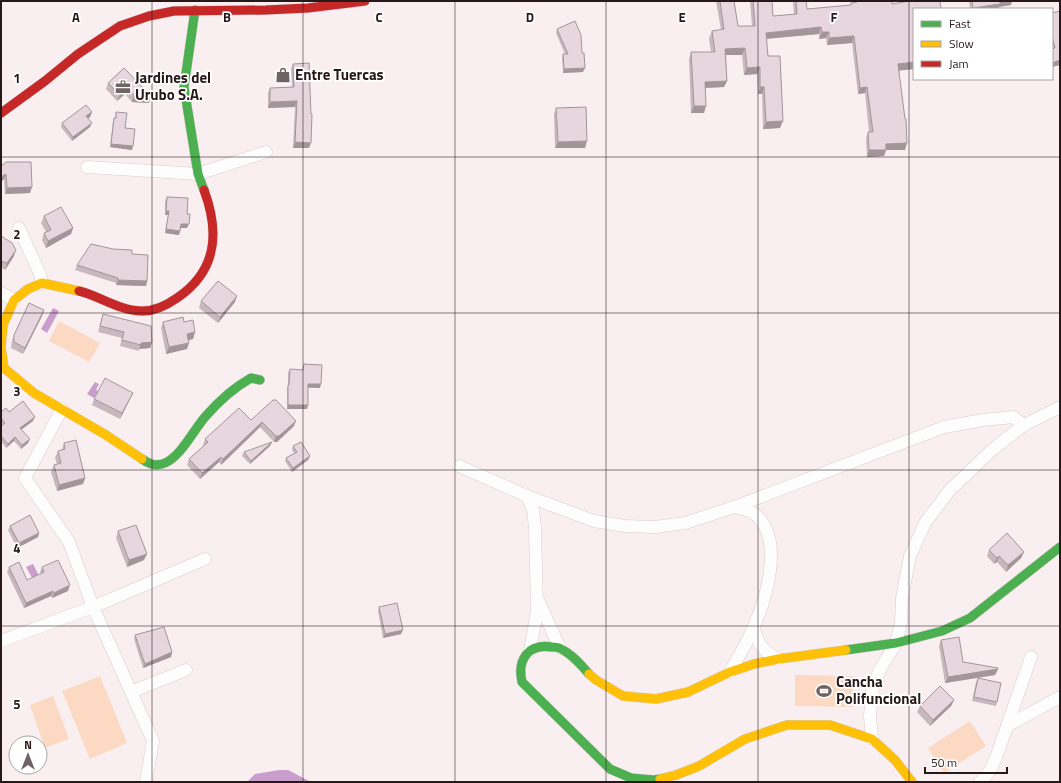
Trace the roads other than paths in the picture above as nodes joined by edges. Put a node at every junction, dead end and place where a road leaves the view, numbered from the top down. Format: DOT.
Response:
graph roads {
  1 [pos="365,1"];
  2 [pos="345,3"];
  3 [pos="195,10"];
  4 [pos="1,113"];
  5 [pos="266,152"];
  6 [pos="87,167"];
  7 [pos="198,174"];
  8 [pos="19,228"];
  9 [pos="42,283"];
  10 [pos="1,294"];
  11 [pos="14,300"];
  12 [pos="2,368"];
  13 [pos="260,380"];
  14 [pos="1060,408"];
  15 [pos="62,409"];
  16 [pos="1024,425"];
  17 [pos="459,466"];
  18 [pos="527,496"];
  19 [pos="734,507"];
  20 [pos="1060,547"];
  21 [pos="205,559"];
  22 [pos="537,597"];
  23 [pos="93,607"];
  24 [pos="754,627"];
  25 [pos="1,641"];
  26 [pos="896,643"];
  27 [pos="560,648"];
  28 [pos="530,651"];
  29 [pos="1031,657"];
  30 [pos="778,659"];
  31 [pos="186,670"];
  32 [pos="730,672"];
  33 [pos="132,692"];
  34 [pos="1060,697"];
  35 [pos="1007,726"];
  36 [pos="872,739"];
  37 [pos="146,782"];
  38 [pos="912,782"];
  39 [pos="980,782"];
  1 -- 2 [label="street"];
  2 -- 3 [label="street"];
  3 -- 4 [label="street"];
  3 -- 7 [label="street"];
  5 -- 7 [label="street"];
  6 -- 7 [label="street"];
  7 -- 9 [label="street"];
  8 -- 9 [label="street"];
  9 -- 11 [label="street"];
  10 -- 11 [label="street"];
  11 -- 12 [label="street"];
  12 -- 15 [label="street"];
  13 -- 15 [label="street"];
  14 -- 16 [label="street"];
  15 -- 23 [label="street"];
  16 -- 19 [label="street"];
  16 -- 26 [label="street"];
  17 -- 18 [label="street"];
  18 -- 19 [label="street"];
  18 -- 22 [label="street"];
  19 -- 24 [label="street"];
  20 -- 26 [label="street"];
  21 -- 23 [label="street"];
  22 -- 27 [label="street"];
  22 -- 28 [label="street"];
  23 -- 25 [label="street"];
  23 -- 33 [label="street"];
  24 -- 30 [label="street"];
  24 -- 32 [label="street"];
  26 -- 30 [label="street"];
  26 -- 36 [label="street"];
  27 -- 28 [label="street"];
  27 -- 32 [label="street"];
  28 -- 36 [label="street"];
  29 -- 35 [label="street"];
  30 -- 32 [label="street"];
  31 -- 33 [label="street"];
  33 -- 37 [label="street"];
  34 -- 35 [label="street"];
  35 -- 39 [label="street"];
  36 -- 38 [label="street"];
}
